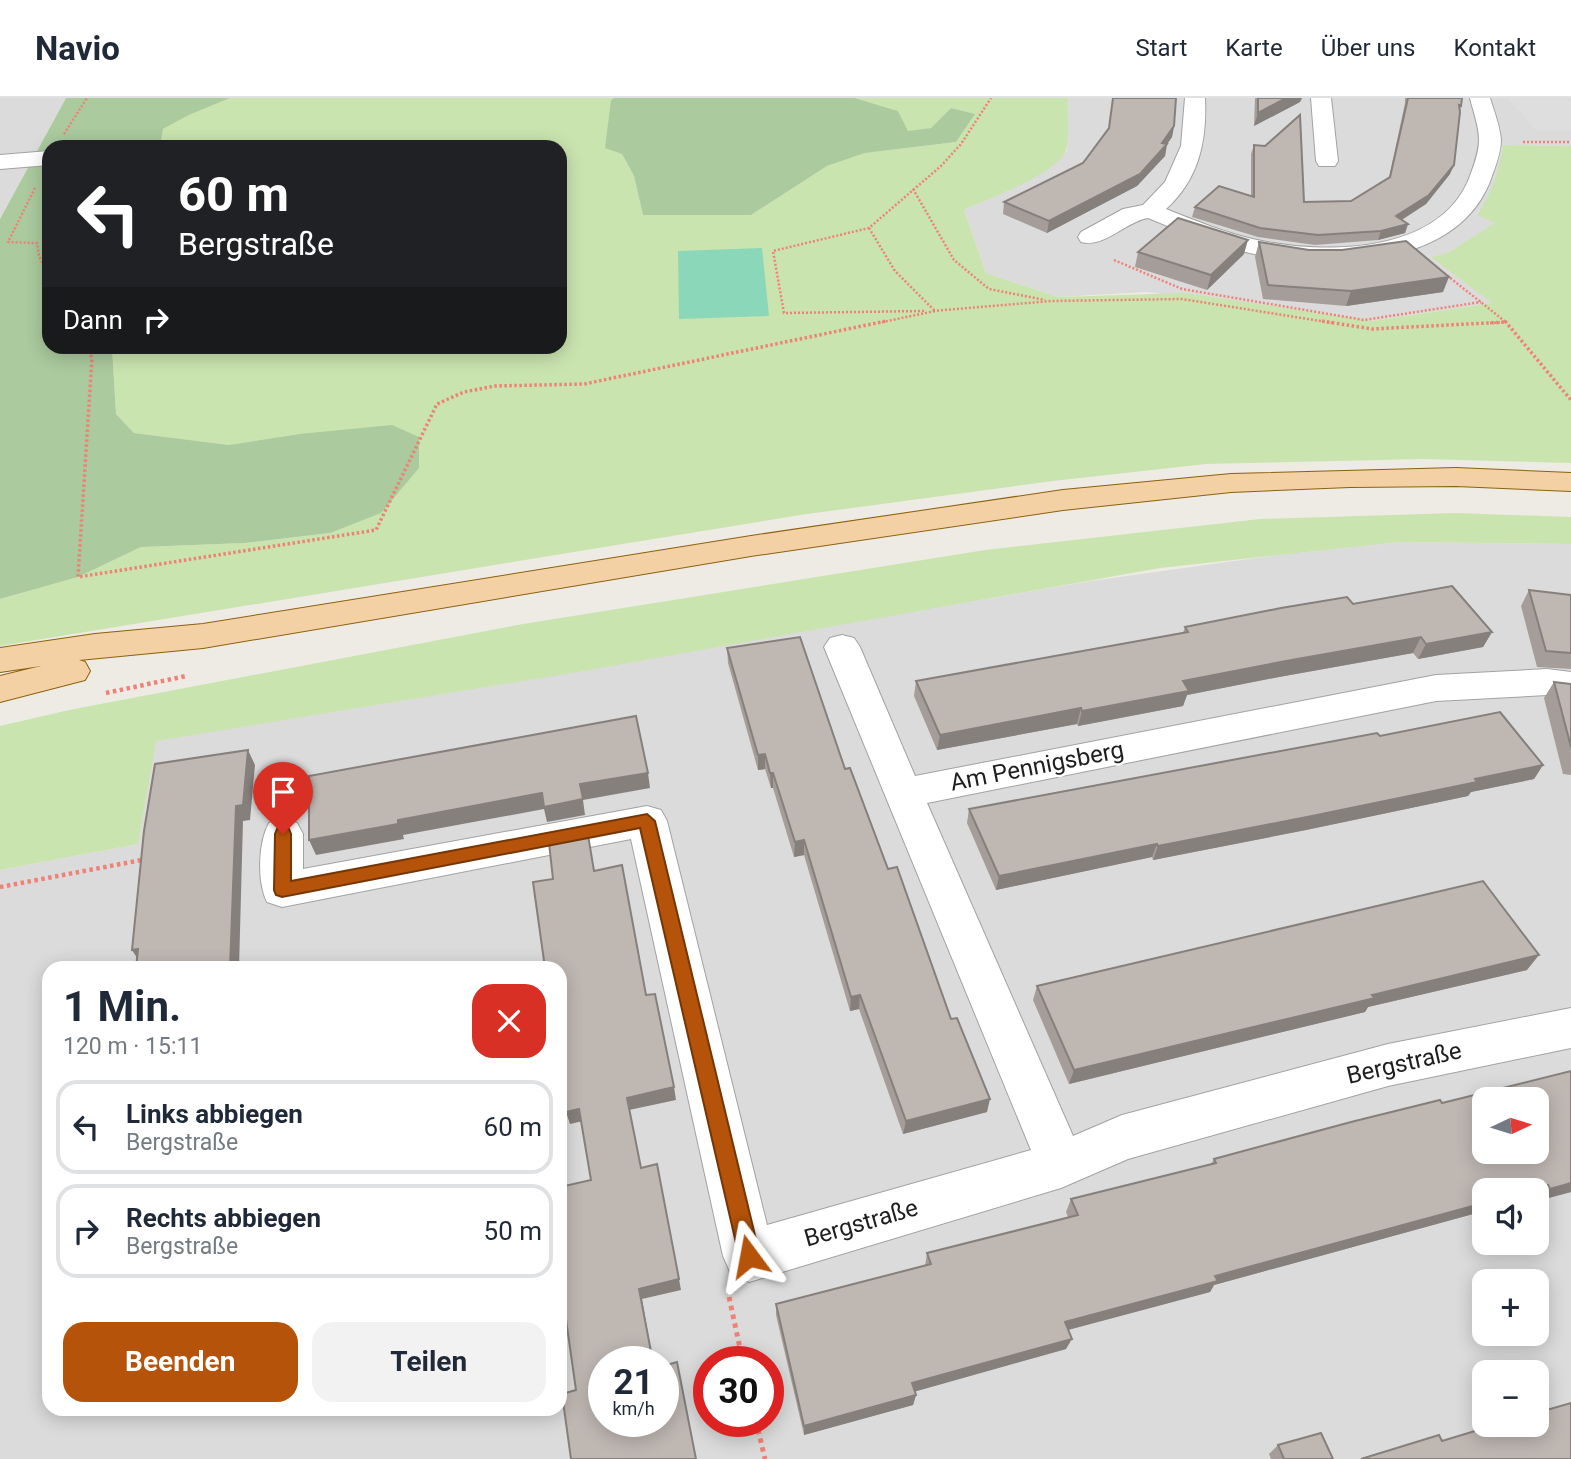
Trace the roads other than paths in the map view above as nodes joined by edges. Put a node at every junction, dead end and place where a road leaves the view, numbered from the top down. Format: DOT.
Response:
graph roads {
  1 [pos="1195,98"];
  2 [pos="1321,98"];
  3 [pos="1480,98"];
  4 [pos="42,159"];
  5 [pos="1327,161"];
  6 [pos="0,162"];
  7 [pos="1150,211"];
  8 [pos="1090,237"];
  9 [pos="1571,482"];
  10 [pos="203,636"];
  11 [pos="842,647"];
  12 [pos="0,660"];
  13 [pos="1571,685"];
  14 [pos="0,689"];
  15 [pos="903,793"];
  16 [pos="283,834"];
  17 [pos="1571,1028"];
  18 [pos="1061,1165"];
  1 -- 7 [label="street"];
  2 -- 5 [label="street"];
  3 -- 7 [label="street"];
  4 -- 6 [label="street"];
  7 -- 8 [label="street"];
  9 -- 10 [label="main road"];
  10 -- 12 [label="main road"];
  10 -- 14 [label="main road"];
  11 -- 15 [label="street"];
  13 -- 15 [label="street, Am Pennigsberg"];
  15 -- 18 [label="street"];
  16 -- 18 [label="street, Bergstraße"];
  17 -- 18 [label="street, Bergstraße"];
}
